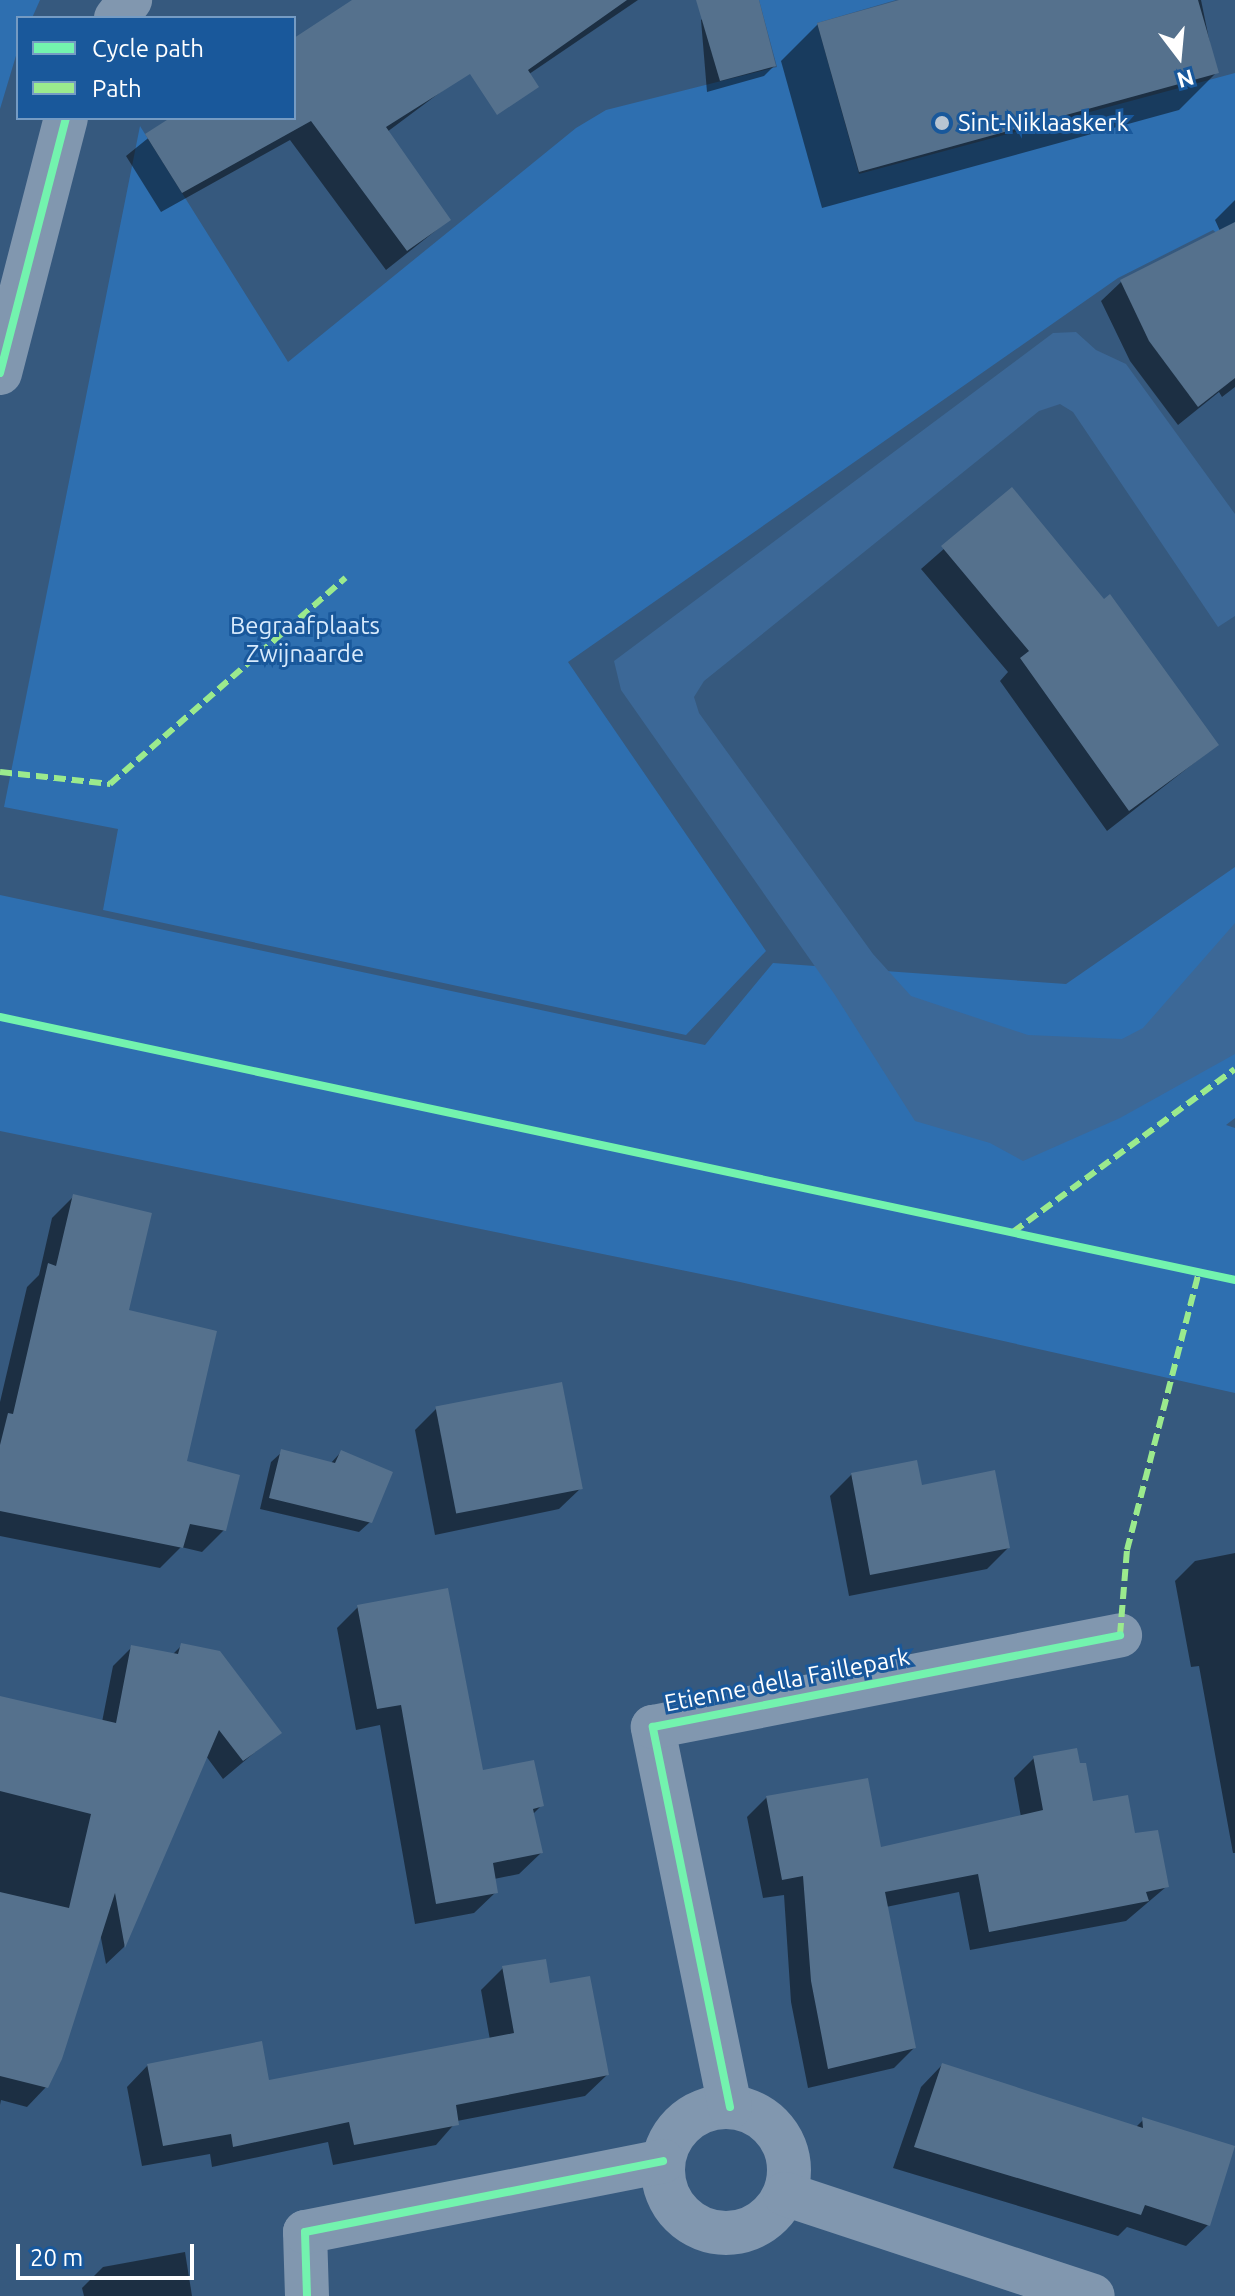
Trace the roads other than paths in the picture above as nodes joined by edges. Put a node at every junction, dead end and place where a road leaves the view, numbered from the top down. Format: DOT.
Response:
graph roads {
  1 [pos="130,0"];
  2 [pos="118,16"];
  3 [pos="65,120"];
  4 [pos="0,373"];
  5 [pos="1120,1635"];
  6 [pos="730,2107"];
  7 [pos="663,2161"];
  8 [pos="785,2194"];
  9 [pos="307,2296"];
  10 [pos="1093,2296"];
  1 -- 2 [label="street"];
  3 -- 4 [label="street"];
  5 -- 6 [label="street, Etienne della Faillepark"];
  6 -- 7 [label="street"];
  6 -- 8 [label="street"];
  7 -- 8 [label="street"];
  7 -- 9 [label="street"];
  8 -- 10 [label="street"];
}
